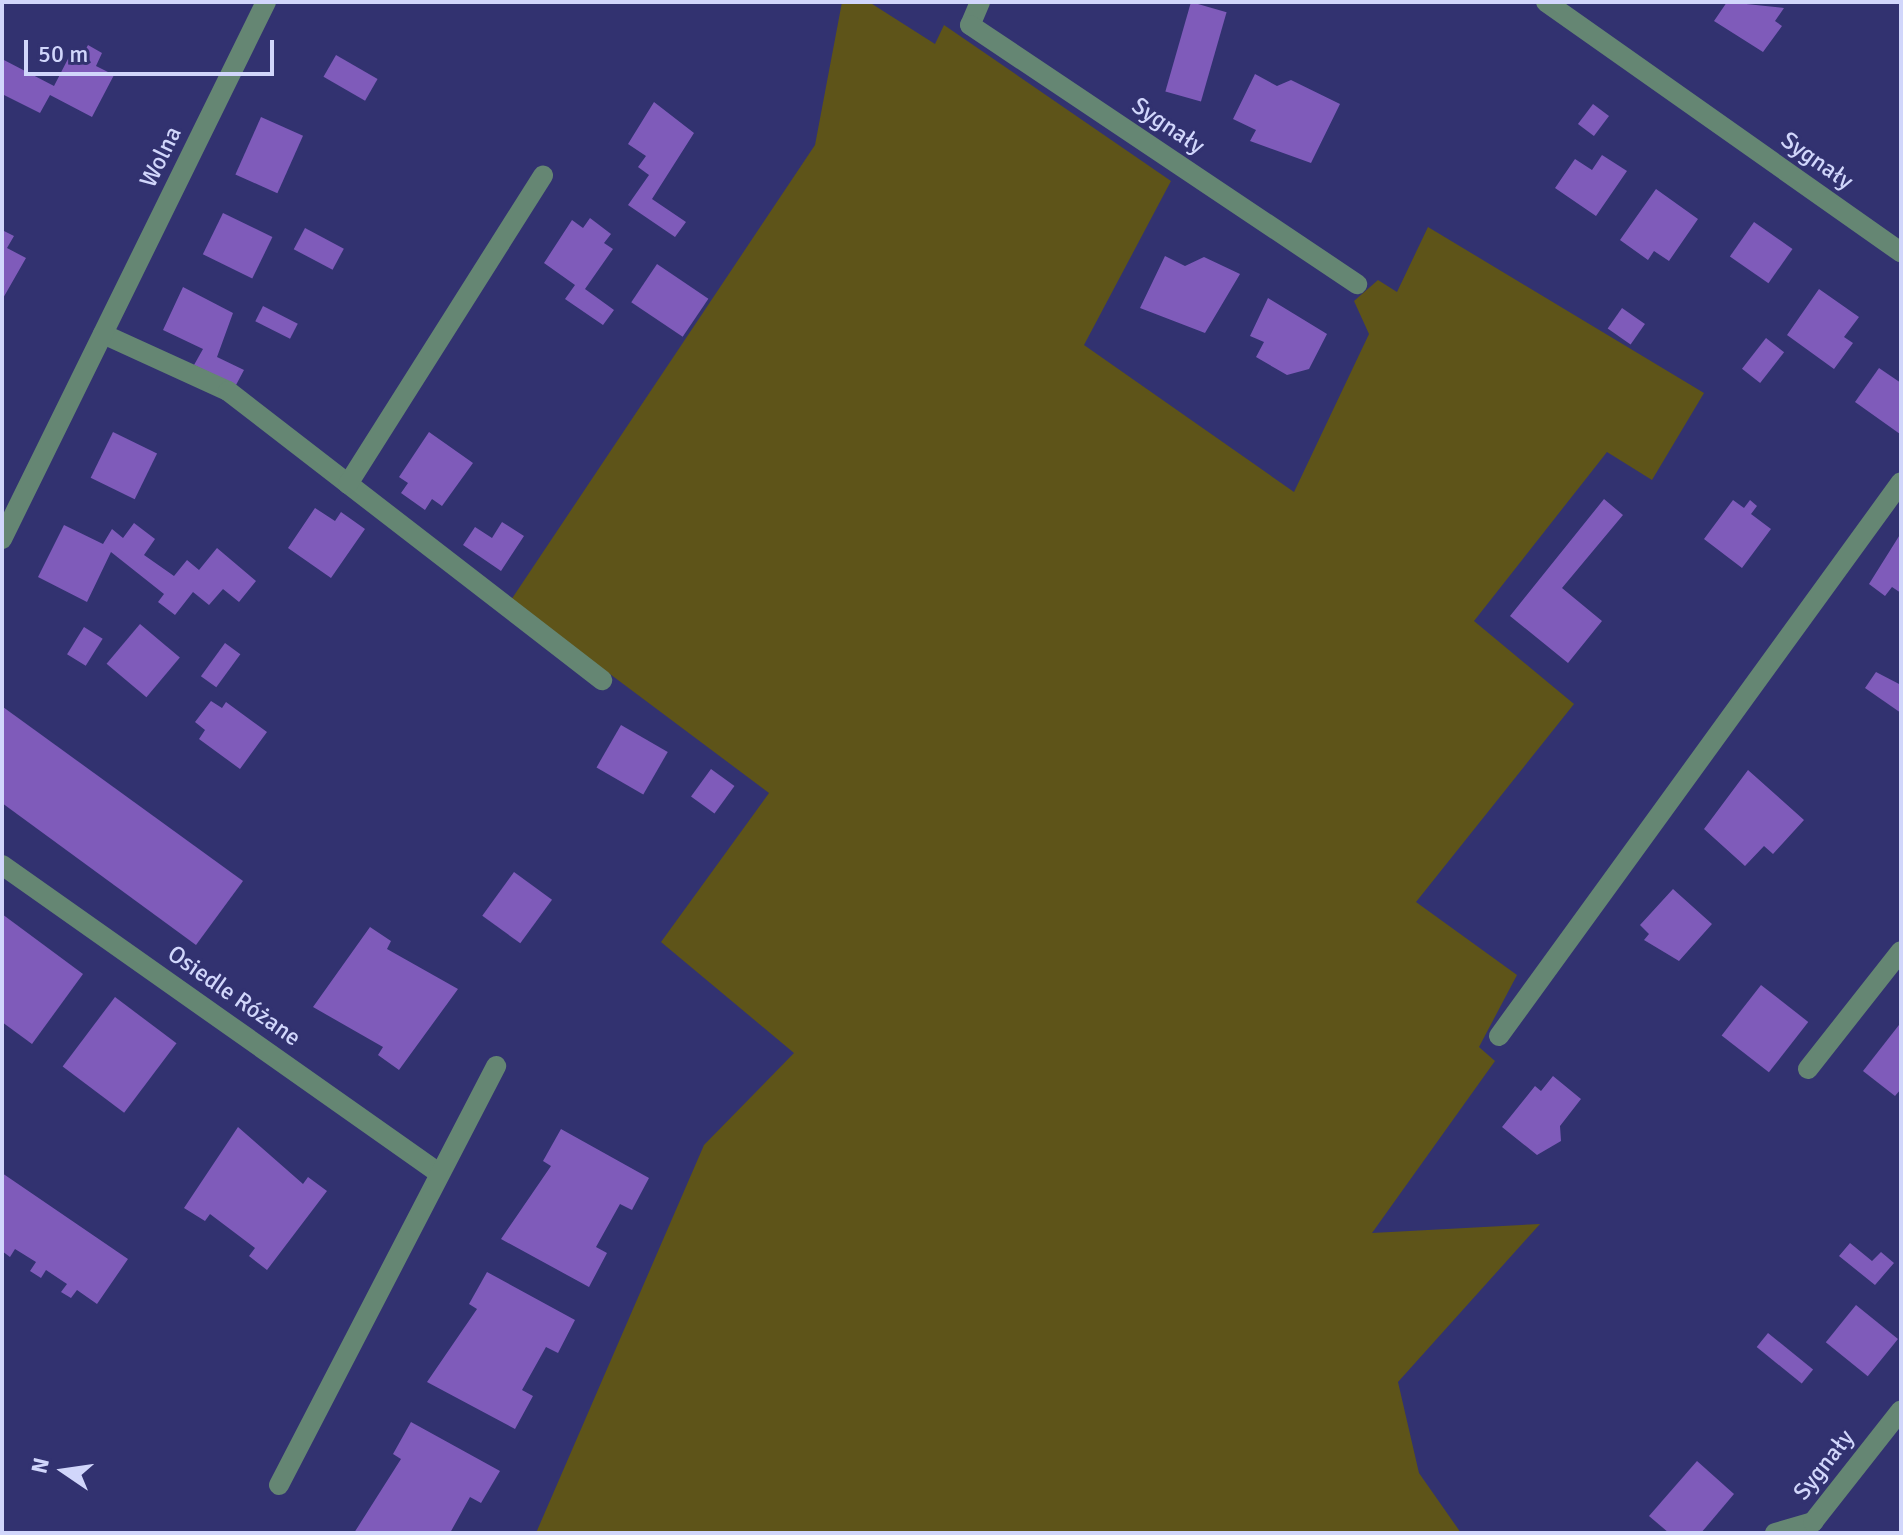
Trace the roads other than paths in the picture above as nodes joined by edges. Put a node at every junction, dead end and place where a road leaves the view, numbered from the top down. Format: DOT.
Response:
graph roads {
  1 [pos="266,2"];
  2 [pos="980,2"];
  3 [pos="1546,2"];
  4 [pos="543,176"];
  5 [pos="1901,252"];
  6 [pos="1357,284"];
  7 [pos="103,334"];
  8 [pos="1901,482"];
  9 [pos="348,484"];
  10 [pos="2,539"];
  11 [pos="602,680"];
  12 [pos="2,865"];
  13 [pos="1901,951"];
  14 [pos="1499,1036"];
  15 [pos="496,1066"];
  16 [pos="1808,1069"];
  17 [pos="436,1171"];
  18 [pos="1901,1410"];
  19 [pos="279,1485"];
  20 [pos="1775,1533"];
  1 -- 7 [label="street, Wolna"];
  2 -- 6 [label="street, Sygnały"];
  3 -- 5 [label="street, Sygnały"];
  4 -- 9 [label="street"];
  7 -- 9 [label="street"];
  7 -- 10 [label="street, Wolna"];
  8 -- 14 [label="street"];
  9 -- 11 [label="street"];
  12 -- 17 [label="street, Osiedle Różane"];
  13 -- 16 [label="street"];
  15 -- 17 [label="street"];
  17 -- 19 [label="street"];
  18 -- 20 [label="street, Sygnały"];
}
